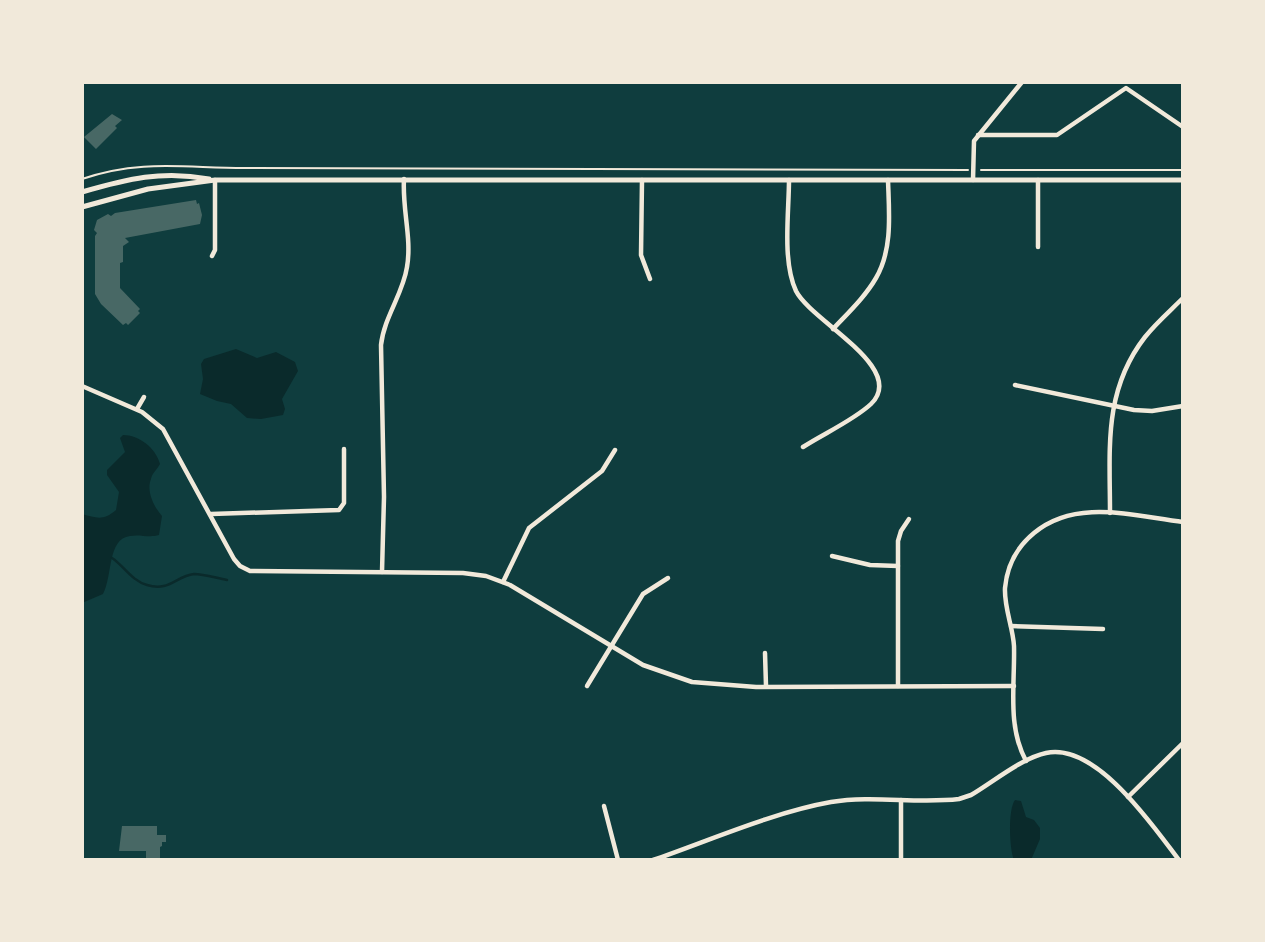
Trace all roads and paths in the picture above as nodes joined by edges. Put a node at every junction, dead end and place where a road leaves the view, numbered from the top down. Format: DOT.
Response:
graph roads {
  1 [pos="1022,82"];
  2 [pos="1183,127"];
  3 [pos="978,135"];
  4 [pos="973,170"];
  5 [pos="1183,170"];
  6 [pos="404,178"];
  7 [pos="82,179"];
  8 [pos="642,179"];
  9 [pos="888,179"];
  10 [pos="215,180"];
  11 [pos="789,180"];
  12 [pos="973,180"];
  13 [pos="1038,180"];
  14 [pos="1183,180"];
  15 [pos="82,192"];
  16 [pos="82,207"];
  17 [pos="1038,247"];
  18 [pos="212,257"];
  19 [pos="650,278"];
  20 [pos="1183,298"];
  21 [pos="833,329"];
  22 [pos="1015,385"];
  23 [pos="82,386"];
  24 [pos="144,397"];
  25 [pos="1113,406"];
  26 [pos="1183,406"];
  27 [pos="137,409"];
  28 [pos="803,447"];
  29 [pos="344,449"];
  30 [pos="615,450"];
  31 [pos="1110,513"];
  32 [pos="211,514"];
  33 [pos="909,519"];
  34 [pos="1183,522"];
  35 [pos="832,556"];
  36 [pos="898,566"];
  37 [pos="382,572"];
  38 [pos="668,578"];
  39 [pos="503,582"];
  40 [pos="1011,626"];
  41 [pos="1103,629"];
  42 [pos="611,646"];
  43 [pos="765,653"];
  44 [pos="1014,685"];
  45 [pos="587,686"];
  46 [pos="766,686"];
  47 [pos="898,686"];
  48 [pos="1183,743"];
  49 [pos="1026,761"];
  50 [pos="1128,797"];
  51 [pos="901,800"];
  52 [pos="604,806"];
  53 [pos="1178,859"];
  54 [pos="618,860"];
  55 [pos="653,860"];
  56 [pos="901,860"];
  1 -- 3 [label="street"];
  2 -- 3 [label="street"];
  3 -- 4 [label="street"];
  4 -- 5 [label="path"];
  4 -- 7 [label="path"];
  4 -- 12 [label="street"];
  6 -- 8 [label="street"];
  6 -- 10 [label="street"];
  6 -- 37 [label="street"];
  8 -- 11 [label="street"];
  8 -- 19 [label="street"];
  9 -- 11 [label="street"];
  9 -- 12 [label="street"];
  9 -- 21 [label="street"];
  10 -- 15 [label="street"];
  10 -- 16 [label="street"];
  10 -- 18 [label="street"];
  11 -- 21 [label="street"];
  12 -- 13 [label="street"];
  13 -- 14 [label="street"];
  13 -- 17 [label="street"];
  20 -- 25 [label="street"];
  21 -- 28 [label="street"];
  22 -- 25 [label="street"];
  23 -- 27 [label="street"];
  24 -- 27 [label="street"];
  25 -- 26 [label="street"];
  25 -- 31 [label="street"];
  27 -- 32 [label="street"];
  29 -- 32 [label="street"];
  30 -- 39 [label="street"];
  31 -- 34 [label="street"];
  31 -- 40 [label="street"];
  32 -- 37 [label="street"];
  33 -- 36 [label="street"];
  35 -- 36 [label="street"];
  36 -- 47 [label="street"];
  37 -- 39 [label="street"];
  38 -- 42 [label="street"];
  39 -- 42 [label="street"];
  40 -- 41 [label="street"];
  40 -- 44 [label="street"];
  42 -- 45 [label="street"];
  42 -- 46 [label="street"];
  43 -- 46 [label="street"];
  44 -- 47 [label="street"];
  44 -- 49 [label="street"];
  46 -- 47 [label="street"];
  48 -- 50 [label="street"];
  49 -- 50 [label="street"];
  49 -- 51 [label="street"];
  50 -- 53 [label="street"];
  51 -- 55 [label="street"];
  51 -- 56 [label="street"];
  52 -- 54 [label="street"];
}
